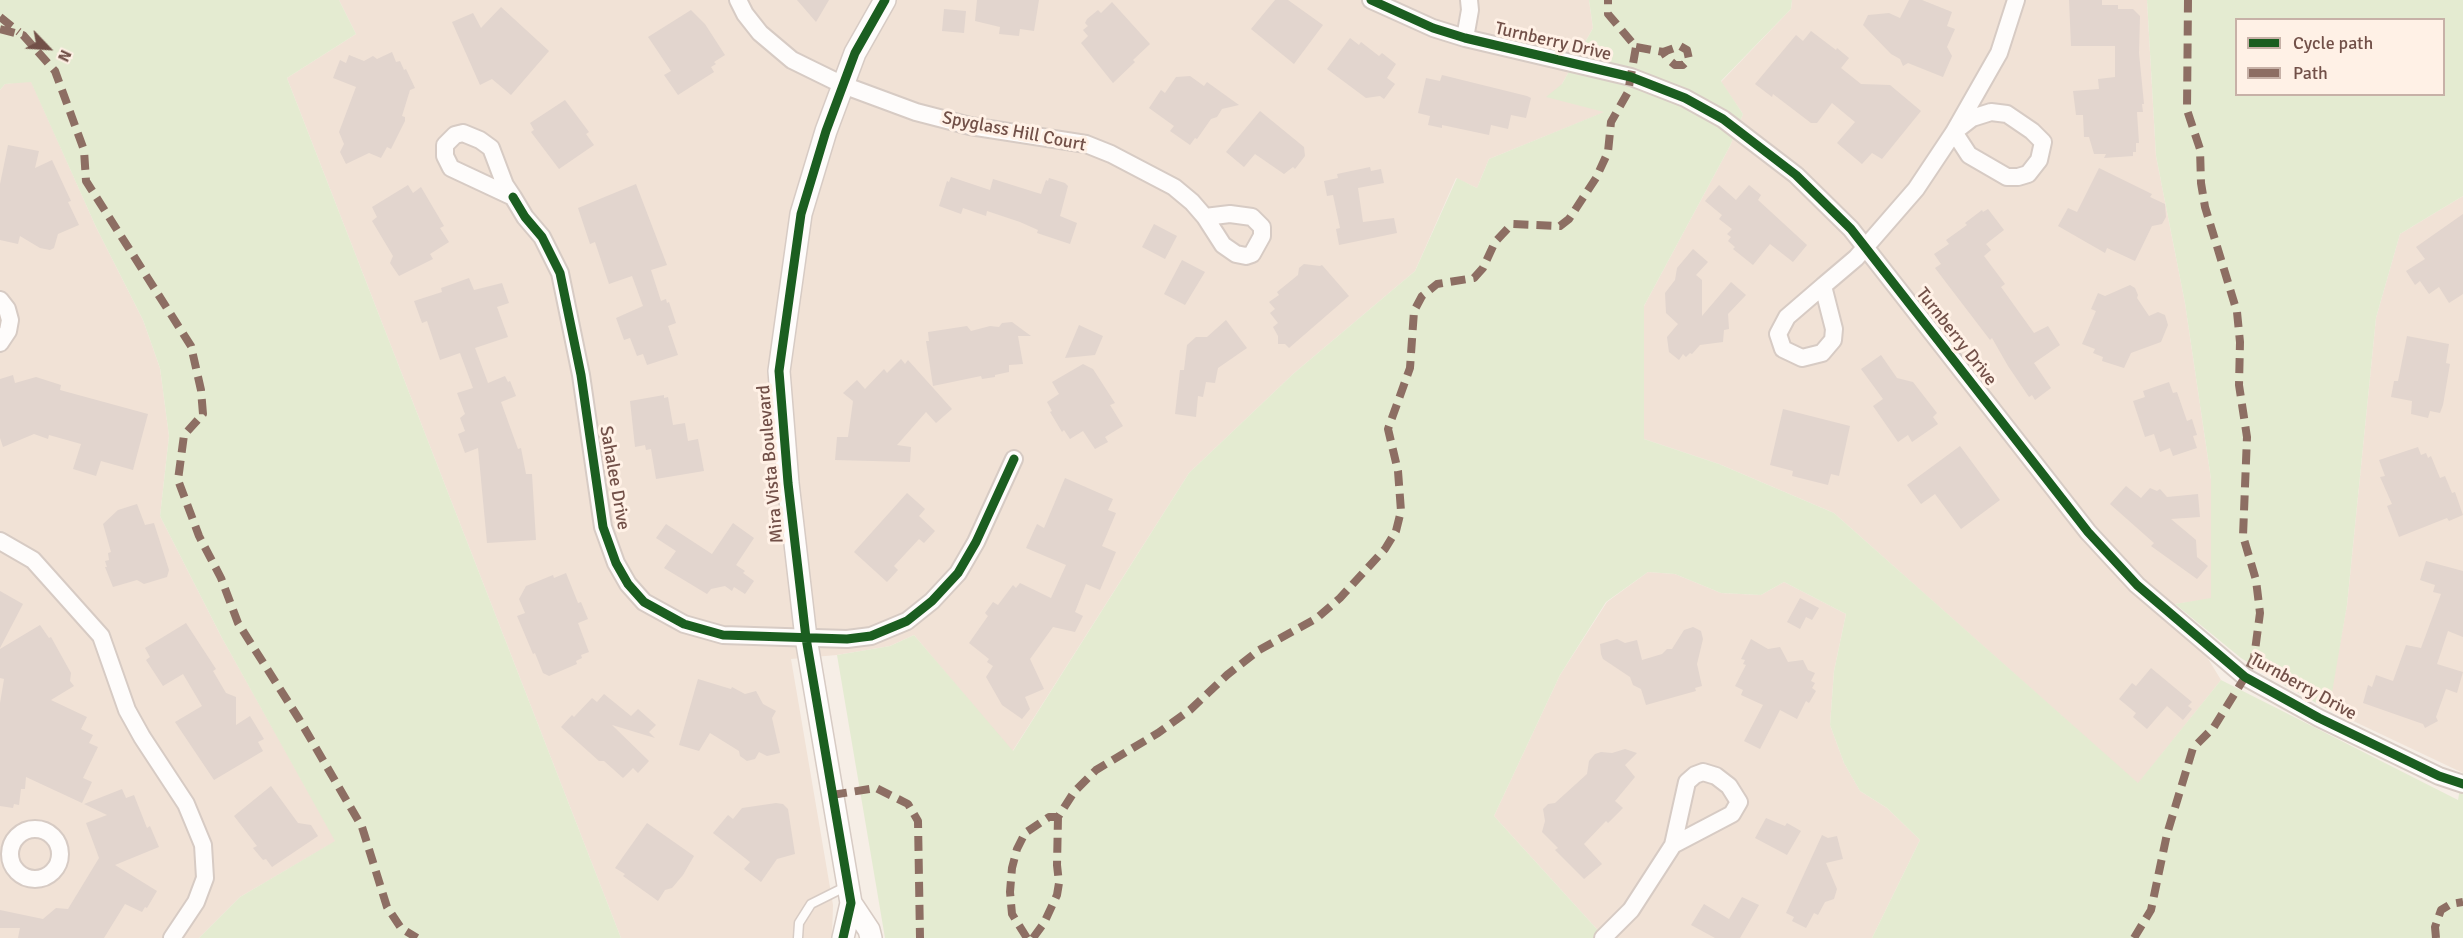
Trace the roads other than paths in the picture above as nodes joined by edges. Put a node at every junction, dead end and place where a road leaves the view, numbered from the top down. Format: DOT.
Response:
graph roads {
  1 [pos="738,0"];
  2 [pos="885,0"];
  3 [pos="1371,0"];
  4 [pos="1469,0"];
  5 [pos="2016,0"];
  6 [pos="1465,38"];
  7 [pos="843,85"];
  8 [pos="1954,132"];
  9 [pos="513,197"];
  10 [pos="1205,217"];
  11 [pos="1865,248"];
  12 [pos="1823,286"];
  13 [pos="0,300"];
  14 [pos="0,343"];
  15 [pos="1014,459"];
  16 [pos="0,541"];
  17 [pos="806,638"];
  18 [pos="2463,784"];
  19 [pos="1673,844"];
  20 [pos="849,895"];
  21 [pos="172,938"];
  22 [pos="798,938"];
  23 [pos="843,938"];
  24 [pos="871,938"];
  25 [pos="1603,938"];
  1 -- 7 [label="street, Spyglass Hill Court"];
  2 -- 7 [label="street, Mira Vista Boulevard"];
  3 -- 6 [label="street, Turnberry Drive"];
  4 -- 6 [label="street"];
  5 -- 8 [label="street"];
  6 -- 11 [label="street, Turnberry Drive"];
  7 -- 10 [label="street, Spyglass Hill Court"];
  7 -- 17 [label="street, Mira Vista Boulevard"];
  8 -- 8 [label="street"];
  8 -- 11 [label="street"];
  9 -- 17 [label="street, Sahalee Drive"];
  11 -- 12 [label="street"];
  11 -- 18 [label="street, Turnberry Drive"];
  13 -- 14 [label="street"];
  15 -- 17 [label="street, Sahalee Drive"];
  16 -- 21 [label="street"];
  17 -- 20 [label="street, Mira Vista Boulevard"];
  19 -- 19 [label="street"];
  19 -- 25 [label="street"];
  20 -- 22 [label="lane"];
  20 -- 23 [label="street, Mira Vista Boulevard"];
  20 -- 24 [label="street, Mira Vista Boulevard"];
}
